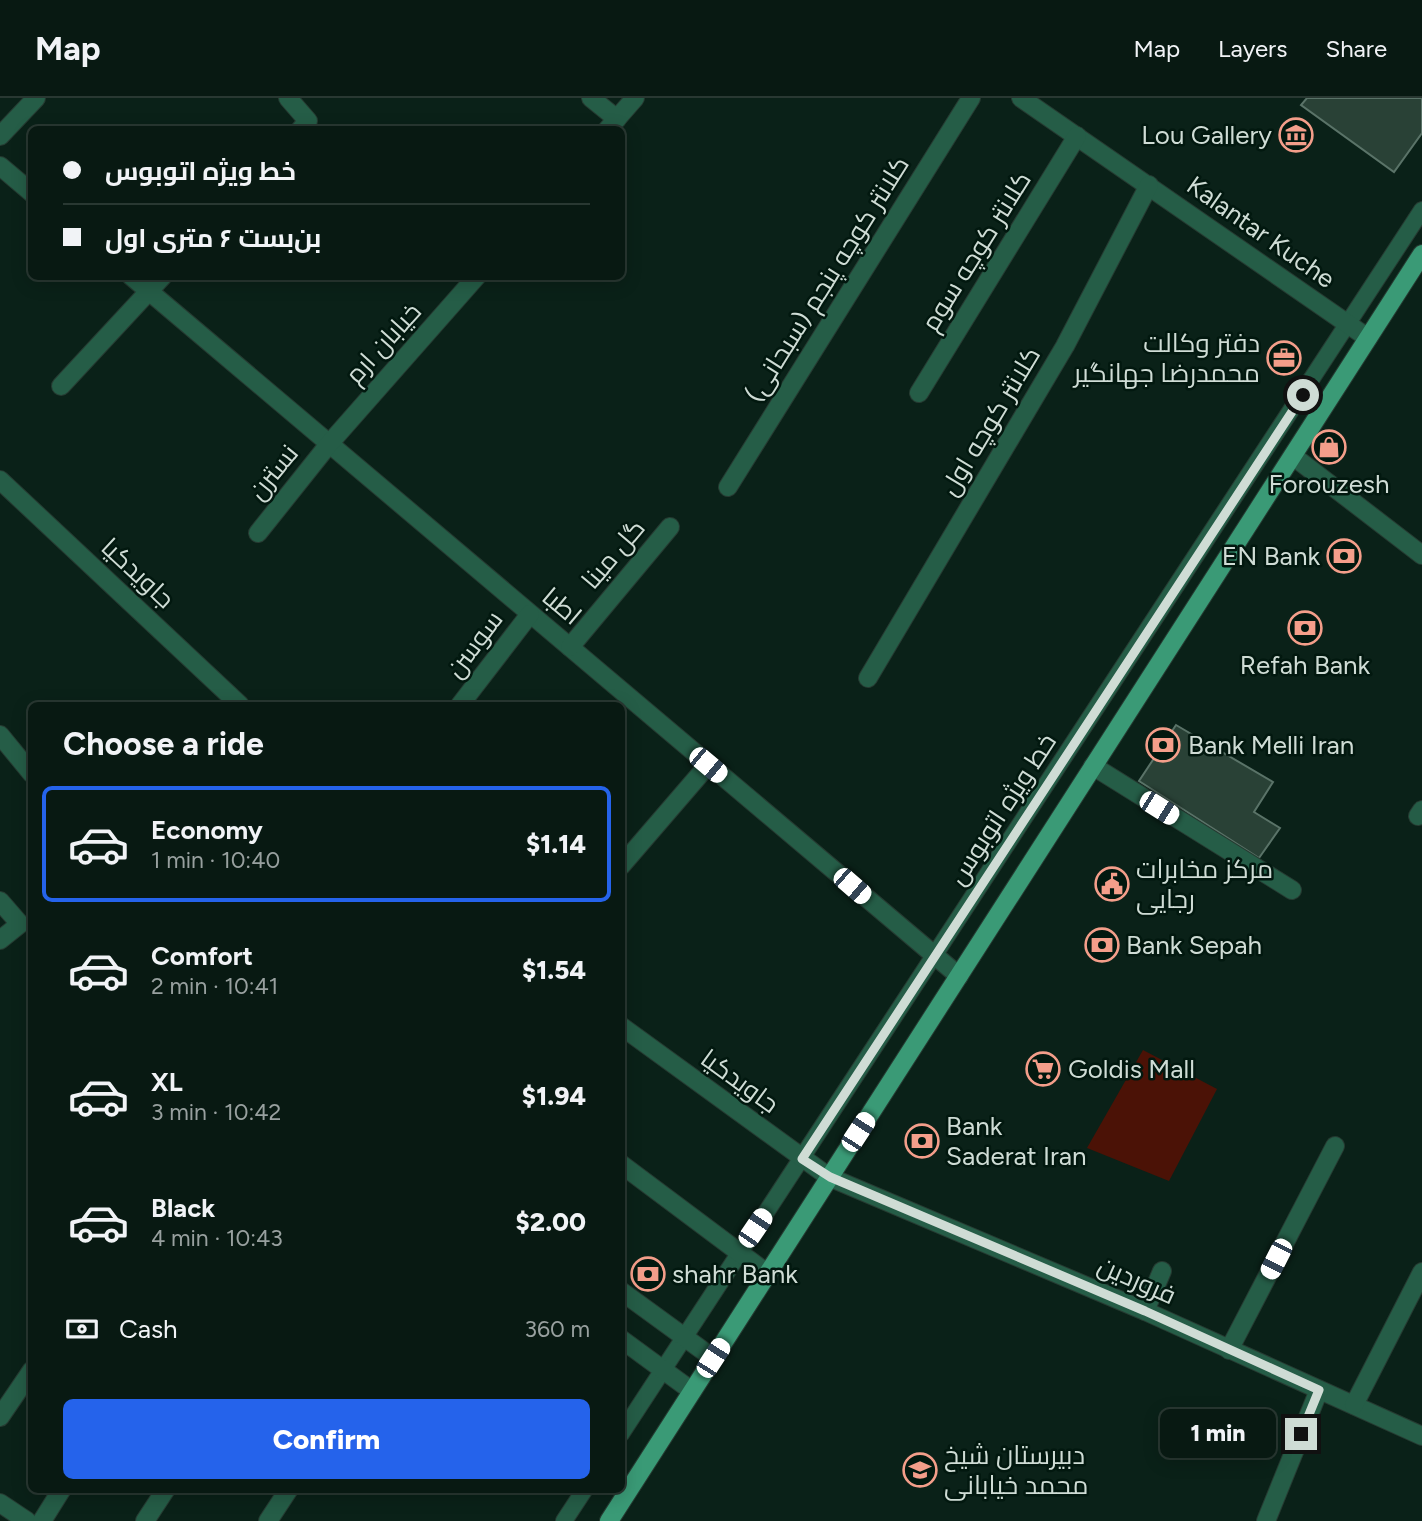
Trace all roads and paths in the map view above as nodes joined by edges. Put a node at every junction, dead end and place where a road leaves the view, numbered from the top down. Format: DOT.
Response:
graph roads {
  1 [pos="36,98"];
  2 [pos="288,98"];
  3 [pos="590,98"];
  4 [pos="635,98"];
  5 [pos="971,98"];
  6 [pos="1021,98"];
  7 [pos="612,124"];
  8 [pos="303,126"];
  9 [pos="0,136"];
  10 [pos="1077,136"];
  11 [pos="0,166"];
  12 [pos="1149,185"];
  13 [pos="28,190"];
  14 [pos="1422,210"];
  15 [pos="1422,254"];
  16 [pos="136,280"];
  17 [pos="160,280"];
  18 [pos="473,280"];
  19 [pos="149,292"];
  20 [pos="1349,325"];
  21 [pos="1368,338"];
  22 [pos="61,386"];
  23 [pos="919,393"];
  24 [pos="329,444"];
  25 [pos="1293,456"];
  26 [pos="0,480"];
  27 [pos="728,487"];
  28 [pos="670,527"];
  29 [pos="258,533"];
  30 [pos="1422,555"];
  31 [pos="530,614"];
  32 [pos="570,647"];
  33 [pos="868,678"];
  34 [pos="237,702"];
  35 [pos="462,702"];
  36 [pos="0,735"];
  37 [pos="708,765"];
  38 [pos="1093,766"];
  39 [pos="28,769"];
  40 [pos="625,861"];
  41 [pos="1292,890"];
  42 [pos="0,901"];
  43 [pos="0,940"];
  44 [pos="935,956"];
  45 [pos="959,976"];
  46 [pos="625,1029"];
  47 [pos="1335,1146"];
  48 [pos="802,1159"];
  49 [pos="625,1167"];
  50 [pos="830,1177"];
  51 [pos="739,1251"];
  52 [pos="1162,1271"];
  53 [pos="1422,1272"];
  54 [pos="768,1274"];
  55 [pos="625,1294"];
  56 [pos="1145,1311"];
  57 [pos="685,1338"];
  58 [pos="625,1342"];
  59 [pos="1229,1350"];
  60 [pos="713,1358"];
  61 [pos="663,1370"];
  62 [pos="28,1376"];
  63 [pos="1319,1390"];
  64 [pos="692,1391"];
  65 [pos="1354,1405"];
  66 [pos="0,1417"];
  67 [pos="625,1428"];
  68 [pos="1422,1436"];
  69 [pos="60,1493"];
  70 [pos="163,1493"];
  71 [pos="286,1493"];
  72 [pos="582,1493"];
  73 [pos="0,1503"];
  74 [pos="27,1521"];
  75 [pos="42,1521"];
  76 [pos="145,1521"];
  77 [pos="268,1521"];
  78 [pos="564,1521"];
  79 [pos="609,1521"];
  80 [pos="1266,1521"];
  1 -- 9 [label="street"];
  2 -- 8 [label="street"];
  3 -- 7 [label="street"];
  4 -- 7 [label="street"];
  5 -- 27 [label="street, کلانتر کوچه پنجم (سبحانی)"];
  6 -- 10 [label="street, Kalantar Kuche"];
  10 -- 12 [label="street, Kalantar Kuche"];
  10 -- 23 [label="street, کلانتر کوچه سوم"];
  11 -- 13 [label="street"];
  12 -- 20 [label="street, Kalantar Kuche"];
  12 -- 33 [label="street, کلانتر کوچه اول"];
  14 -- 20 [label="lane, خط ویژه اتوبوس"];
  15 -- 21 [label="main road"];
  16 -- 19 [label="street, اطبا"];
  17 -- 19 [label="street"];
  18 -- 24 [label="street, خیابان ارم"];
  19 -- 22 [label="street"];
  19 -- 24 [label="street, اطبا"];
  20 -- 21 [label="street, Kalantar Kuche"];
  20 -- 44 [label="lane, خط ویژه اتوبوس"];
  21 -- 25 [label="main road"];
  24 -- 29 [label="street, نسترن"];
  24 -- 31 [label="street, اطبا"];
  25 -- 30 [label="street"];
  25 -- 38 [label="main road"];
  26 -- 34 [label="street, جاویدکیا"];
  28 -- 32 [label="street, گل مینا"];
  31 -- 32 [label="street, اطبا"];
  31 -- 35 [label="street, سوسن"];
  32 -- 37 [label="street, اطبا"];
  36 -- 39 [label="street"];
  37 -- 40 [label="street"];
  37 -- 44 [label="street, اطبا"];
  38 -- 41 [label="street"];
  38 -- 45 [label="main road"];
  42 -- 43 [label="street"];
  44 -- 45 [label="street, اطبا"];
  44 -- 48 [label="lane, خط ویژه اتوبوس"];
  45 -- 50 [label="main road"];
  46 -- 48 [label="street, جاویدکیا"];
  47 -- 59 [label="street"];
  48 -- 50 [label="street, جاویدکیا"];
  48 -- 51 [label="lane, خط ویژه اتوبوس"];
  49 -- 51 [label="street"];
  50 -- 54 [label="main road"];
  50 -- 56 [label="street, فروردین"];
  51 -- 54 [label="street"];
  51 -- 57 [label="lane, خط ویژه اتوبوس"];
  52 -- 56 [label="street"];
  53 -- 65 [label="street"];
  54 -- 60 [label="main road"];
  55 -- 57 [label="street"];
  56 -- 59 [label="street, فروردین"];
  57 -- 60 [label="street"];
  57 -- 61 [label="lane, خط ویژه اتوبوس"];
  58 -- 61 [label="street"];
  59 -- 63 [label="street, فروردین"];
  60 -- 64 [label="main road"];
  61 -- 64 [label="street"];
  61 -- 67 [label="lane, خط ویژه اتوبوس"];
  62 -- 66 [label="street"];
  63 -- 65 [label="street, فروردین"];
  63 -- 80 [label="street"];
  64 -- 79 [label="main road"];
  65 -- 68 [label="street, فروردین"];
  69 -- 75 [label="street"];
  70 -- 76 [label="street"];
  71 -- 77 [label="street"];
  72 -- 78 [label="lane"];
  73 -- 74 [label="street"];
}
